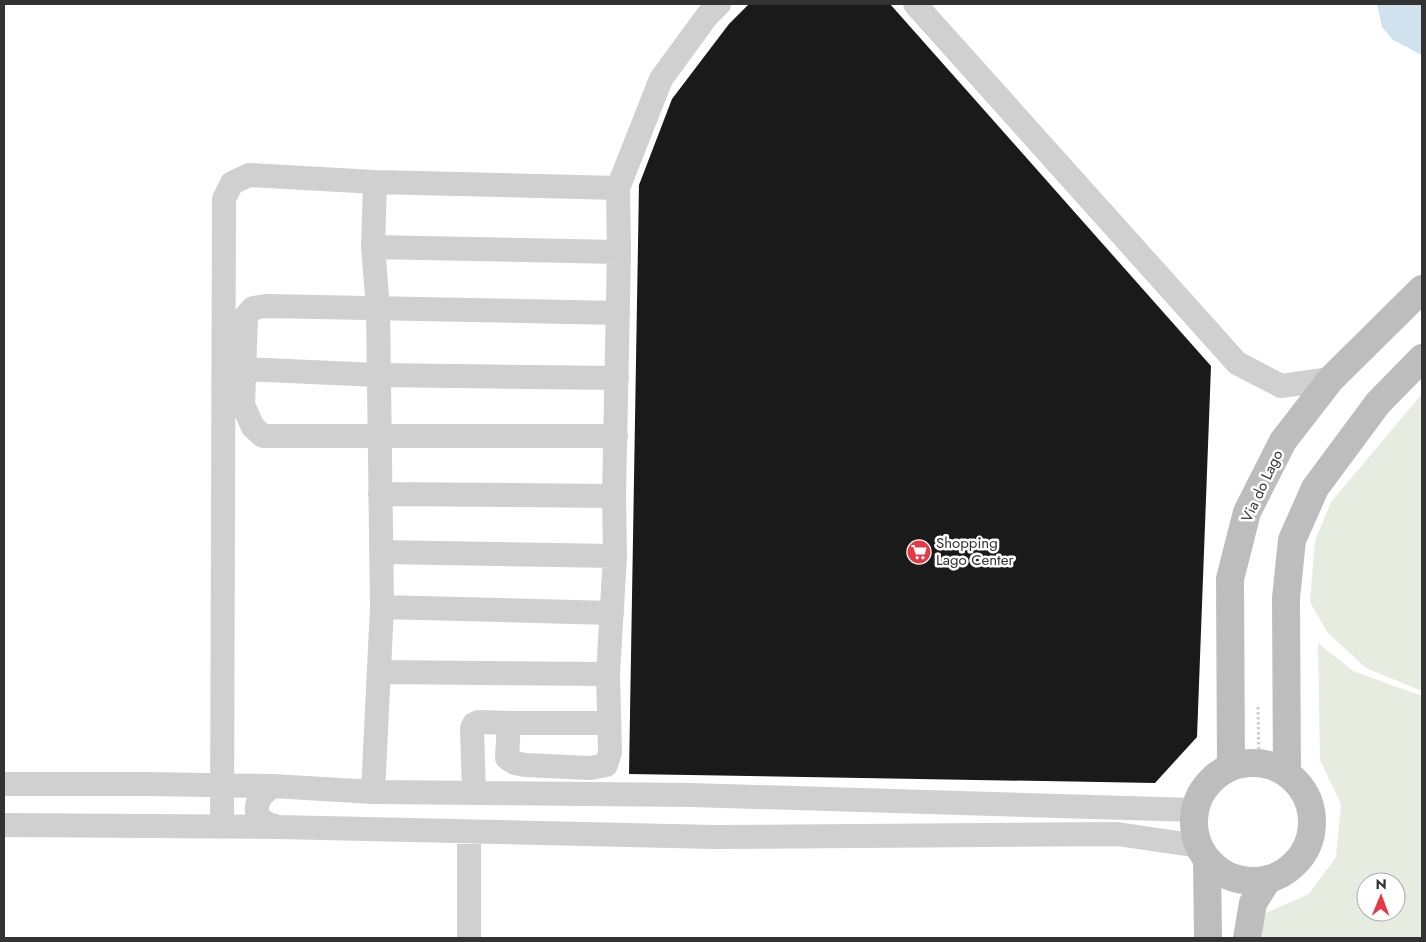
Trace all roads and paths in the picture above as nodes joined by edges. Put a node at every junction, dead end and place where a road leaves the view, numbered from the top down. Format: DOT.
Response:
graph roads {
  1 [pos="719,4"];
  2 [pos="915,4"];
  3 [pos="375,182"];
  4 [pos="618,188"];
  5 [pos="373,246"];
  6 [pos="619,252"];
  7 [pos="1422,289"];
  8 [pos="378,308"];
  9 [pos="618,312"];
  10 [pos="1422,358"];
  11 [pos="243,369"];
  12 [pos="378,376"];
  13 [pos="617,378"];
  14 [pos="1331,379"];
  15 [pos="379,435"];
  16 [pos="616,436"];
  17 [pos="380,494"];
  18 [pos="614,496"];
  19 [pos="381,552"];
  20 [pos="615,556"];
  21 [pos="382,607"];
  22 [pos="612,613"];
  23 [pos="379,672"];
  24 [pos="608,674"];
  25 [pos="509,723"];
  26 [pos="608,723"];
  27 [pos="1231,766"];
  28 [pos="1287,773"];
  29 [pos="4,784"];
  30 [pos="221,785"];
  31 [pos="273,786"];
  32 [pos="373,792"];
  33 [pos="474,793"];
  34 [pos="1195,810"];
  35 [pos="4,825"];
  36 [pos="222,827"];
  37 [pos="278,827"];
  38 [pos="469,832"];
  39 [pos="1203,853"];
  40 [pos="1268,879"];
  41 [pos="469,938"];
  42 [pos="1208,938"];
  43 [pos="1247,938"];
  1 -- 4 [label="street"];
  2 -- 14 [label="street"];
  3 -- 4 [label="street"];
  3 -- 5 [label="street"];
  3 -- 30 [label="street"];
  4 -- 6 [label="street"];
  5 -- 6 [label="street"];
  5 -- 8 [label="street"];
  6 -- 9 [label="street"];
  7 -- 14 [label="main road, Via do Lago"];
  8 -- 9 [label="street"];
  8 -- 11 [label="street"];
  8 -- 12 [label="street"];
  9 -- 13 [label="street"];
  10 -- 28 [label="main road"];
  11 -- 12 [label="street"];
  11 -- 15 [label="street"];
  12 -- 13 [label="street"];
  12 -- 15 [label="street"];
  13 -- 16 [label="street"];
  14 -- 27 [label="main road, Via do Lago"];
  15 -- 16 [label="street"];
  15 -- 17 [label="street"];
  16 -- 18 [label="street"];
  17 -- 18 [label="street"];
  17 -- 19 [label="street"];
  18 -- 20 [label="street"];
  19 -- 20 [label="street"];
  19 -- 21 [label="street"];
  20 -- 22 [label="street"];
  21 -- 22 [label="street"];
  21 -- 23 [label="street"];
  22 -- 24 [label="street"];
  23 -- 24 [label="street"];
  23 -- 32 [label="street"];
  24 -- 26 [label="street"];
  25 -- 26 [label="street"];
  25 -- 26 [label="street"];
  25 -- 33 [label="street"];
  27 -- 28 [label="main road"];
  27 -- 34 [label="main road"];
  28 -- 40 [label="main road"];
  29 -- 30 [label="street"];
  30 -- 31 [label="street"];
  30 -- 36 [label="street"];
  31 -- 32 [label="street"];
  31 -- 37 [label="street"];
  32 -- 33 [label="street"];
  33 -- 34 [label="street"];
  34 -- 39 [label="main road"];
  35 -- 36 [label="street"];
  36 -- 37 [label="street"];
  37 -- 38 [label="street"];
  38 -- 39 [label="street"];
  38 -- 41 [label="street"];
  39 -- 40 [label="main road"];
  39 -- 42 [label="main road"];
  40 -- 43 [label="main road"];
}
